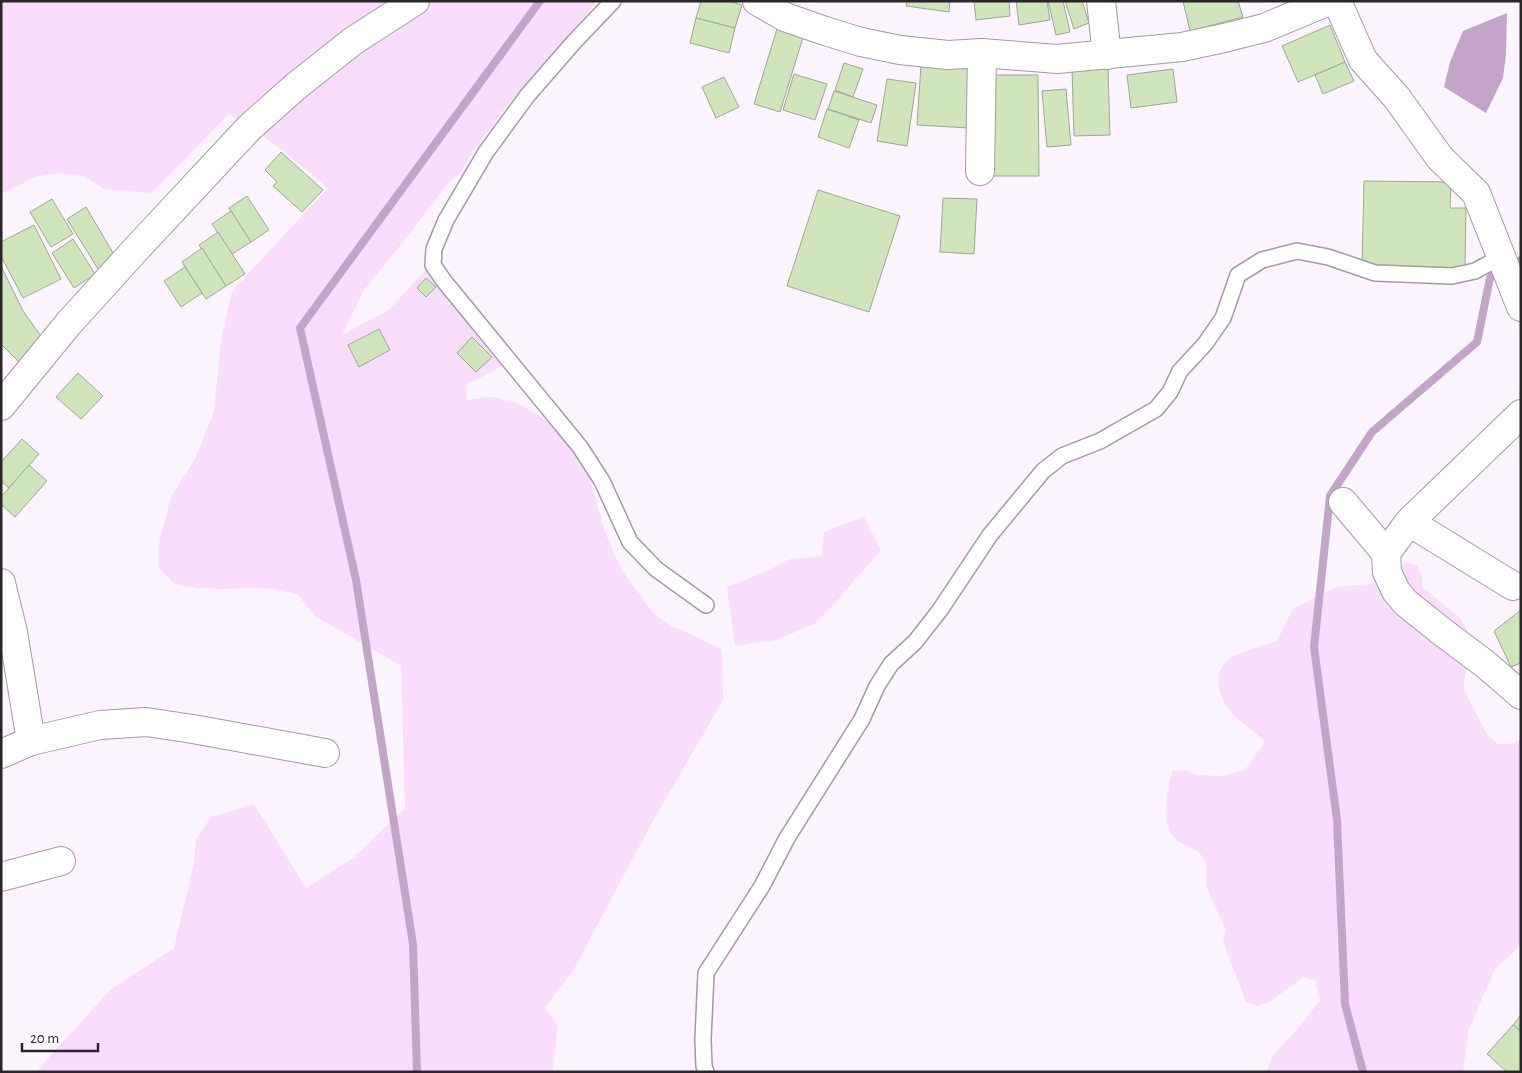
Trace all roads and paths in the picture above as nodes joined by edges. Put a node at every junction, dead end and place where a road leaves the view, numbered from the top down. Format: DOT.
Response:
graph roads {
  1 [pos="414,1"];
  2 [pos="613,1"];
  3 [pos="757,1"];
  4 [pos="1101,1"];
  5 [pos="1329,1"];
  6 [pos="1337,1"];
  7 [pos="982,54"];
  8 [pos="1107,55"];
  9 [pos="980,171"];
  10 [pos="1509,262"];
  11 [pos="1521,307"];
  12 [pos="1,406"];
  13 [pos="1521,414"];
  14 [pos="1343,502"];
  15 [pos="1409,522"];
  16 [pos="1386,553"];
  17 [pos="1,583"];
  18 [pos="1513,586"];
  19 [pos="706,605"];
  20 [pos="1521,695"];
  21 [pos="31,742"];
  22 [pos="325,753"];
  23 [pos="1,754"];
  24 [pos="61,861"];
  25 [pos="1,877"];
  26 [pos="706,1072"];
  1 -- 12 [label="street"];
  2 -- 19 [label="lane"];
  3 -- 7 [label="street"];
  4 -- 8 [label="street"];
  5 -- 8 [label="street"];
  6 -- 10 [label="street"];
  7 -- 8 [label="street"];
  7 -- 9 [label="street"];
  10 -- 11 [label="street"];
  10 -- 26 [label="lane"];
  13 -- 15 [label="street"];
  14 -- 16 [label="street"];
  15 -- 16 [label="street"];
  15 -- 18 [label="street"];
  16 -- 20 [label="street"];
  17 -- 21 [label="street"];
  21 -- 22 [label="street"];
  21 -- 23 [label="street"];
  24 -- 25 [label="street"];
}
